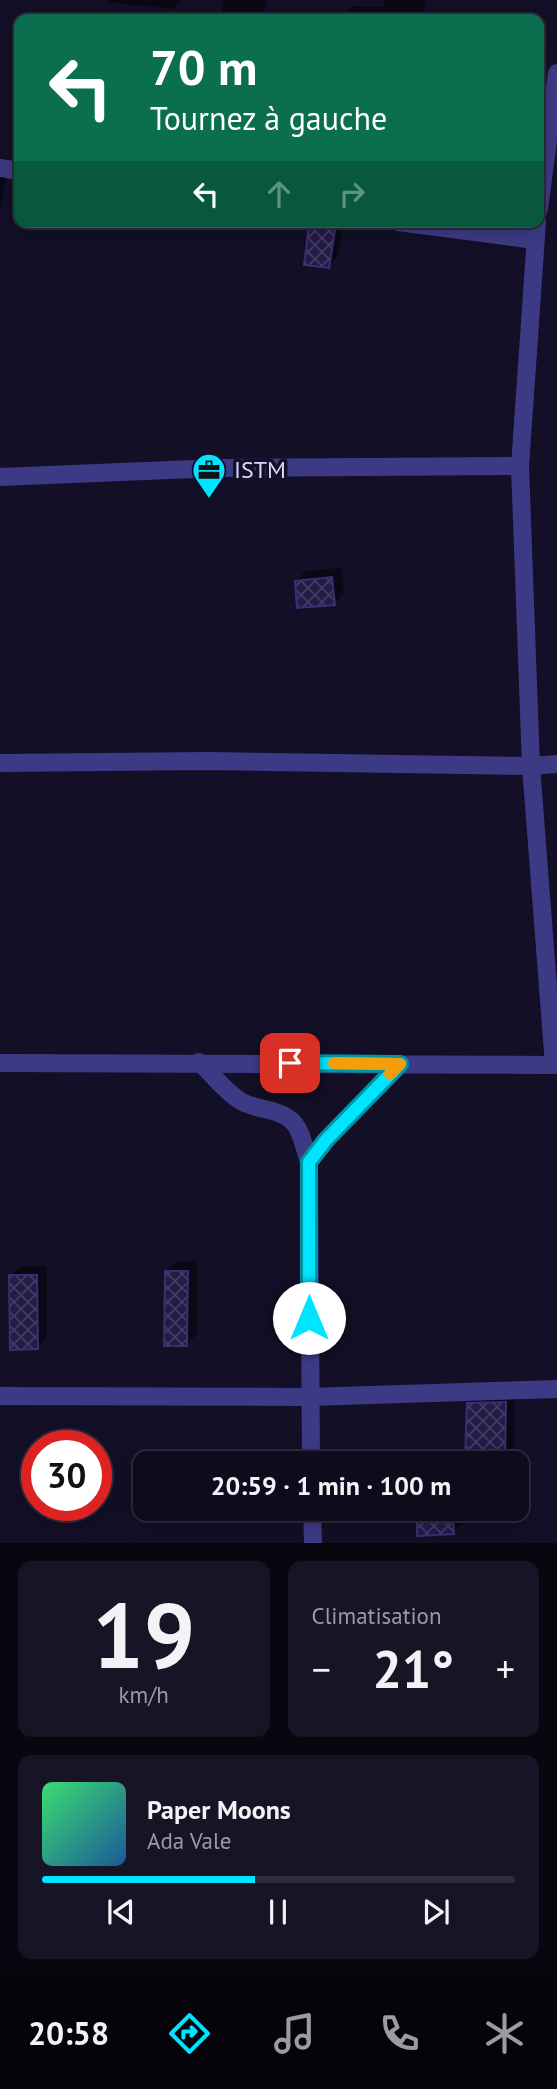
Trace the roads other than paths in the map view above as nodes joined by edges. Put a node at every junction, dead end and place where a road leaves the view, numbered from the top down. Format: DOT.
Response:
graph roads {
  1 [pos="557,72"];
  2 [pos="544,171"];
  3 [pos="490,228"];
  4 [pos="536,231"];
  5 [pos="520,466"];
  6 [pos="0,478"];
  7 [pos="0,763"];
  8 [pos="557,765"];
  9 [pos="531,766"];
  10 [pos="199,1062"];
  11 [pos="0,1063"];
  12 [pos="400,1064"];
  13 [pos="555,1065"];
  14 [pos="309,1162"];
  15 [pos="557,1390"];
  16 [pos="0,1396"];
  17 [pos="309,1397"];
  18 [pos="311,1451"];
  19 [pos="312,1521"];
  20 [pos="313,1543"];
  1 -- 2 [label="street"];
  3 -- 4 [label="street"];
  4 -- 5 [label="street"];
  5 -- 6 [label="street"];
  5 -- 9 [label="street"];
  7 -- 9 [label="street"];
  8 -- 9 [label="street"];
  9 -- 13 [label="street"];
  10 -- 11 [label="street"];
  10 -- 12 [label="street"];
  10 -- 14 [label="street"];
  12 -- 13 [label="street"];
  12 -- 14 [label="street"];
  14 -- 17 [label="street"];
  15 -- 17 [label="street"];
  16 -- 17 [label="street"];
  17 -- 18 [label="street"];
  19 -- 20 [label="street"];
}
